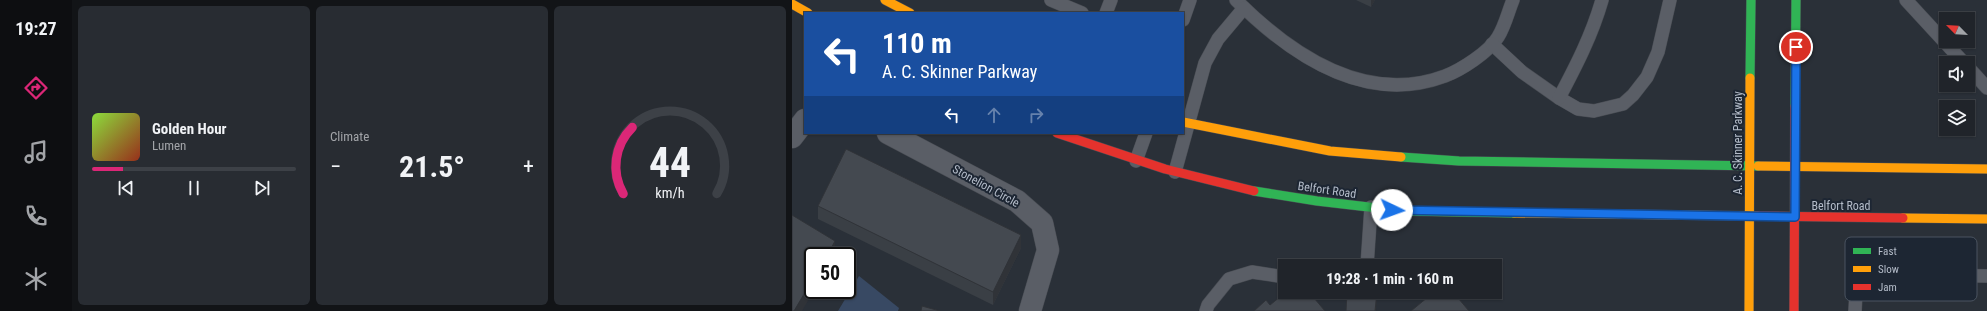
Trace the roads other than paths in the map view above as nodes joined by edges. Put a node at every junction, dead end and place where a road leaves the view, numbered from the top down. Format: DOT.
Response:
graph roads {
  1 [pos="885,0"];
  2 [pos="1051,0"];
  3 [pos="1111,0"];
  4 [pos="1190,0"];
  5 [pos="1512,0"];
  6 [pos="1602,0"];
  7 [pos="1670,0"];
  8 [pos="1751,0"];
  9 [pos="1796,0"];
  10 [pos="1906,0"];
  11 [pos="792,4"];
  12 [pos="1240,4"];
  13 [pos="806,12"];
  14 [pos="908,12"];
  15 [pos="1080,12"];
  16 [pos="1106,12"];
  17 [pos="1184,17"];
  18 [pos="1492,44"];
  19 [pos="1958,56"];
  20 [pos="1975,75"];
  21 [pos="1987,88"];
  22 [pos="1559,98"];
  23 [pos="804,121"];
  24 [pos="1186,122"];
  25 [pos="890,134"];
  26 [pos="1060,134"];
  27 [pos="1146,134"];
  28 [pos="1183,134"];
  29 [pos="792,137"];
  30 [pos="1136,161"];
  31 [pos="1750,164"];
  32 [pos="1795,165"];
  33 [pos="1987,169"];
  34 [pos="1175,172"];
  35 [pos="1371,207"];
  36 [pos="1749,217"];
  37 [pos="1795,217"];
  38 [pos="1987,219"];
  39 [pos="1367,259"];
  40 [pos="1278,276"];
  41 [pos="1977,276"];
  42 [pos="1987,276"];
  43 [pos="1856,301"];
  44 [pos="1030,311"];
  45 [pos="1206,311"];
  46 [pos="1749,311"];
  47 [pos="1794,311"];
  48 [pos="1855,311"];
  1 -- 14 [label="main road"];
  2 -- 15 [label="lane"];
  3 -- 16 [label="lane"];
  4 -- 17 [label="lane"];
  5 -- 18 [label="lane"];
  6 -- 22 [label="lane"];
  7 -- 22 [label="lane"];
  8 -- 31 [label="main road, A. C. Skinner Parkway"];
  9 -- 32 [label="main road"];
  10 -- 19 [label="lane"];
  11 -- 13 [label="main road"];
  12 -- 18 [label="lane"];
  12 -- 24 [label="lane"];
  18 -- 22 [label="lane"];
  20 -- 21 [label="lane"];
  23 -- 29 [label="street"];
  24 -- 31 [label="main road"];
  25 -- 44 [label="street, Stonelion Circle"];
  26 -- 30 [label="main road, Belfort Road"];
  27 -- 30 [label="lane"];
  28 -- 34 [label="lane"];
  30 -- 34 [label="main road, Belfort Road"];
  31 -- 32 [label="main road"];
  31 -- 36 [label="main road, A. C. Skinner Parkway"];
  32 -- 33 [label="main road"];
  32 -- 37 [label="main road"];
  34 -- 35 [label="main road, Belfort Road"];
  35 -- 36 [label="main road, Belfort Road"];
  35 -- 39 [label="lane"];
  36 -- 37 [label="main road, Belfort Road"];
  36 -- 46 [label="main road, A. C. Skinner Parkway"];
  37 -- 38 [label="main road, Belfort Road"];
  37 -- 47 [label="main road"];
  40 -- 45 [label="lane"];
  41 -- 42 [label="lane"];
  43 -- 48 [label="lane"];
}
